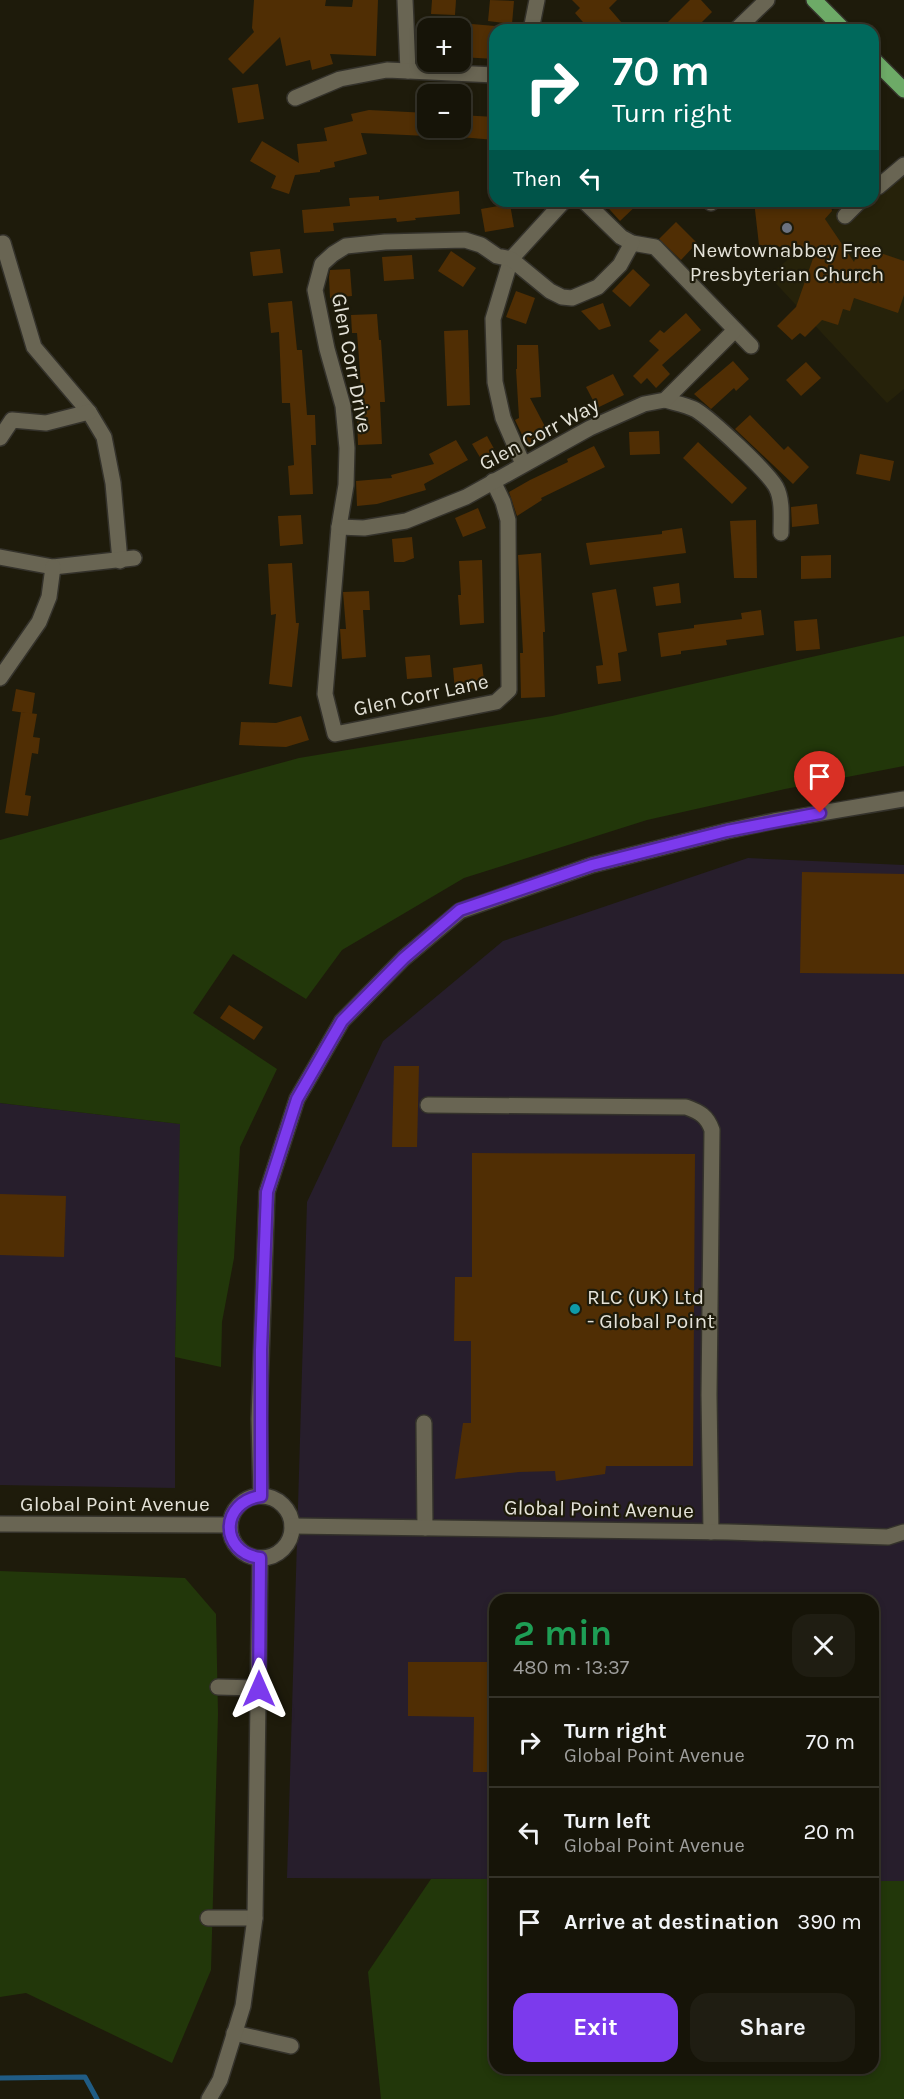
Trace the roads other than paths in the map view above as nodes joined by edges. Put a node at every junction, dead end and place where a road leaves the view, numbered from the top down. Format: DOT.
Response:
graph roads {
  1 [pos="405,0"];
  2 [pos="537,0"];
  3 [pos="767,0"];
  4 [pos="814,0"];
  5 [pos="532,24"];
  6 [pos="742,24"];
  7 [pos="838,24"];
  8 [pos="879,64"];
  9 [pos="408,71"];
  10 [pos="489,75"];
  11 [pos="903,86"];
  12 [pos="295,98"];
  13 [pos="904,165"];
  14 [pos="879,184"];
  15 [pos="559,207"];
  16 [pos="590,207"];
  17 [pos="854,207"];
  18 [pos="845,216"];
  19 [pos="3,243"];
  20 [pos="632,243"];
  21 [pos="511,259"];
  22 [pos="735,330"];
  23 [pos="751,346"];
  24 [pos="665,400"];
  25 [pos="89,412"];
  26 [pos="0,438"];
  27 [pos="523,464"];
  28 [pos="493,481"];
  29 [pos="339,527"];
  30 [pos="781,533"];
  31 [pos="0,557"];
  32 [pos="53,567"];
  33 [pos="0,678"];
  34 [pos="904,799"];
  35 [pos="428,1105"];
  36 [pos="424,1423"];
  37 [pos="261,1496"];
  38 [pos="0,1524"];
  39 [pos="230,1526"];
  40 [pos="292,1526"];
  41 [pos="425,1528"];
  42 [pos="711,1532"];
  43 [pos="904,1532"];
  44 [pos="260,1558"];
  45 [pos="218,1687"];
  46 [pos="259,1689"];
  47 [pos="208,1918"];
  48 [pos="255,1918"];
  49 [pos="234,2033"];
  50 [pos="291,2046"];
  51 [pos="209,2099"];
  1 -- 9 [label="street"];
  2 -- 5 [label="street"];
  3 -- 6 [label="street"];
  4 -- 7 [label="main road"];
  8 -- 11 [label="main road"];
  9 -- 10 [label="street"];
  9 -- 12 [label="street"];
  13 -- 14 [label="street"];
  15 -- 21 [label="street"];
  16 -- 20 [label="street"];
  17 -- 18 [label="street"];
  19 -- 25 [label="street"];
  20 -- 21 [label="street, Glen Corr Drive"];
  20 -- 22 [label="street"];
  21 -- 27 [label="street"];
  21 -- 29 [label="street, Glen Corr Drive"];
  22 -- 23 [label="street"];
  22 -- 24 [label="street"];
  24 -- 27 [label="street, Glen Corr Way"];
  24 -- 30 [label="street"];
  25 -- 26 [label="street"];
  25 -- 32 [label="street"];
  27 -- 28 [label="street, Glen Corr Way"];
  28 -- 29 [label="street, Glen Corr Way"];
  28 -- 29 [label="street, Glen Corr Lane"];
  31 -- 32 [label="street"];
  32 -- 33 [label="street"];
  34 -- 37 [label="street"];
  35 -- 42 [label="street"];
  36 -- 41 [label="street"];
  37 -- 39 [label="street, Global Point Avenue"];
  37 -- 40 [label="street"];
  38 -- 39 [label="street, Global Point Avenue"];
  39 -- 44 [label="street, Global Point Avenue"];
  40 -- 41 [label="street, Global Point Avenue"];
  40 -- 44 [label="street"];
  41 -- 42 [label="street, Global Point Avenue"];
  42 -- 43 [label="street, Global Point Avenue"];
  44 -- 46 [label="street"];
  45 -- 46 [label="street"];
  46 -- 48 [label="street"];
  47 -- 48 [label="street"];
  48 -- 49 [label="street"];
  49 -- 50 [label="street"];
  49 -- 51 [label="street"];
}
